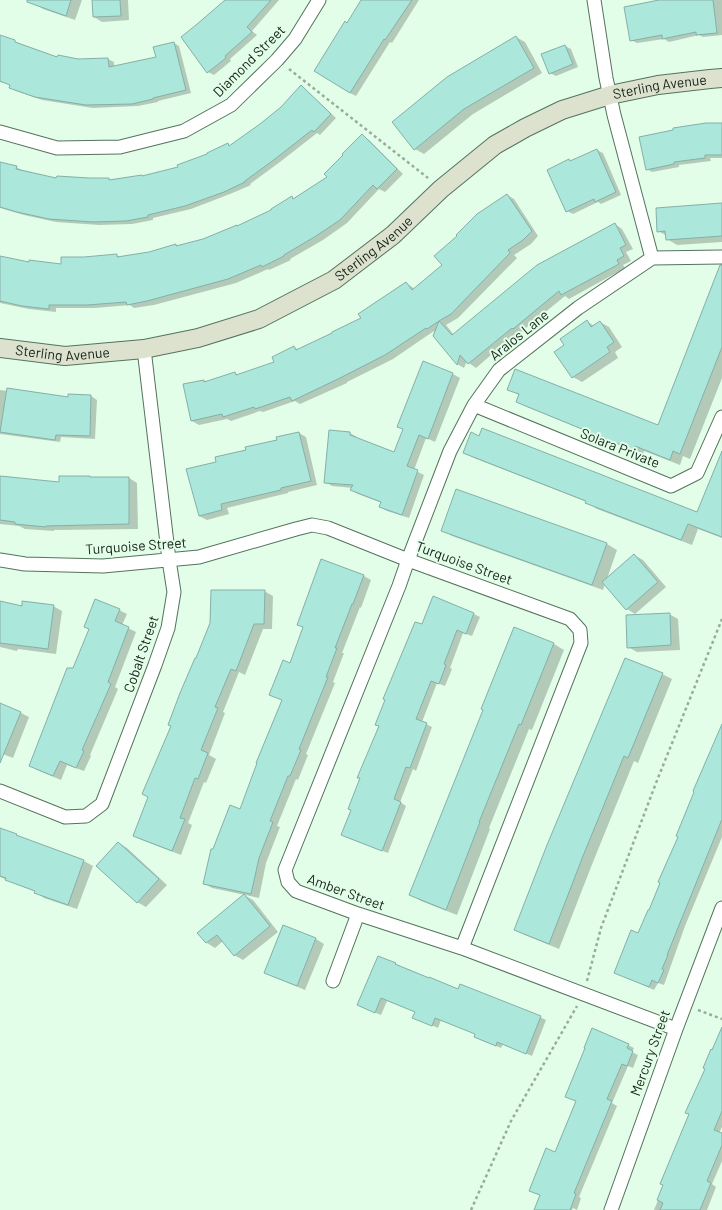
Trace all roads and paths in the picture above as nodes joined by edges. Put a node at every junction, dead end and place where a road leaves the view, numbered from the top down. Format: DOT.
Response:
graph roads {
  1 [pos="319,0"];
  2 [pos="594,0"];
  3 [pos="277,60"];
  4 [pos="722,78"];
  5 [pos="610,95"];
  6 [pos="0,132"];
  7 [pos="441,189"];
  8 [pos="722,257"];
  9 [pos="652,258"];
  10 [pos="0,348"];
  11 [pos="144,349"];
  12 [pos="474,405"];
  13 [pos="722,417"];
  14 [pos="0,560"];
  15 [pos="169,560"];
  16 [pos="408,560"];
  17 [pos="722,619"];
  18 [pos="0,791"];
  19 [pos="722,908"];
  20 [pos="358,914"];
  21 [pos="462,948"];
  22 [pos="333,981"];
  23 [pos="584,994"];
  24 [pos="685,1005"];
  25 [pos="722,1019"];
  26 [pos="676,1029"];
  27 [pos="471,1210"];
  28 [pos="611,1210"];
  1 -- 3 [label="street, Diamond Street"];
  2 -- 5 [label="street"];
  3 -- 6 [label="street, Diamond Street"];
  3 -- 7 [label="path"];
  4 -- 5 [label="street, Sterling Avenue"];
  5 -- 7 [label="street, Sterling Avenue"];
  5 -- 9 [label="street"];
  7 -- 11 [label="street, Sterling Avenue"];
  8 -- 9 [label="street"];
  9 -- 12 [label="street, Aralos Lane"];
  10 -- 11 [label="street, Sterling Avenue"];
  11 -- 15 [label="street, Cobalt Street"];
  12 -- 13 [label="street, Solara Private"];
  12 -- 16 [label="street, Aralos Lane"];
  14 -- 15 [label="street, Turquoise Street"];
  15 -- 16 [label="street, Turquoise Street"];
  15 -- 18 [label="street, Cobalt Street"];
  16 -- 20 [label="street, Amber Street"];
  16 -- 21 [label="street, Turquoise Street"];
  17 -- 23 [label="path"];
  19 -- 24 [label="street, Mercury Street"];
  20 -- 21 [label="street, Amber Street"];
  20 -- 22 [label="street"];
  21 -- 23 [label="street, Amber Street"];
  23 -- 26 [label="street, Amber Street"];
  23 -- 27 [label="path"];
  24 -- 25 [label="path"];
  24 -- 26 [label="street, Mercury Street"];
  26 -- 28 [label="street, Mercury Street"];
}
